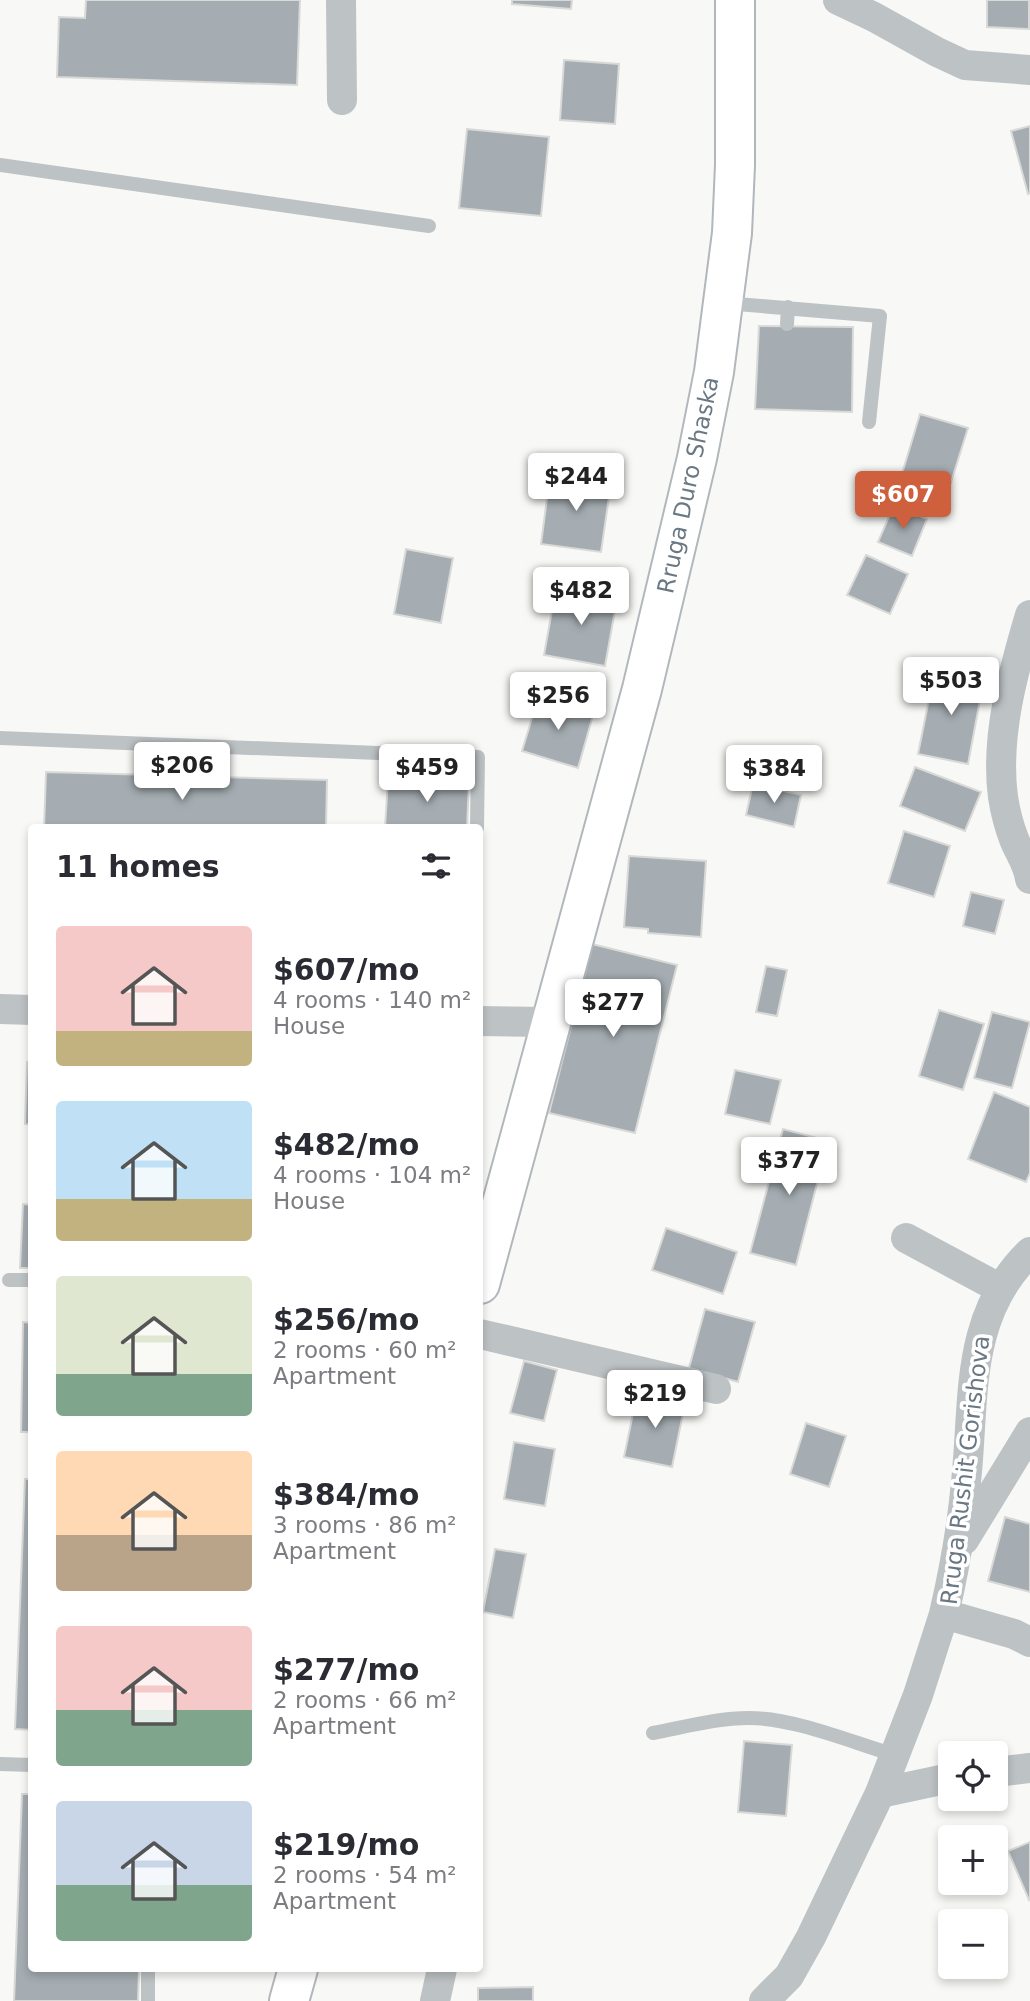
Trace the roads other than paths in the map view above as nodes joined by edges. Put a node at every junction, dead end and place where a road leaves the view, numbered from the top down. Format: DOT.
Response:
graph roads {
  1 [pos="341,0"];
  2 [pos="734,0"];
  3 [pos="838,0"];
  4 [pos="1030,70"];
  5 [pos="342,100"];
  6 [pos="0,165"];
  7 [pos="429,226"];
  8 [pos="724,303"];
  9 [pos="788,307"];
  10 [pos="788,324"];
  11 [pos="869,422"];
  12 [pos="1030,615"];
  13 [pos="0,738"];
  14 [pos="477,824"];
  15 [pos="1030,879"];
  16 [pos="0,1009"];
  17 [pos="28,1010"];
  18 [pos="483,1021"];
  19 [pos="550,1022"];
  20 [pos="906,1238"];
  21 [pos="1030,1252"];
  22 [pos="483,1273"];
  23 [pos="9,1280"];
  24 [pos="28,1280"];
  25 [pos="1001,1289"];
  26 [pos="483,1335"];
  27 [pos="716,1389"];
  28 [pos="1030,1433"];
  29 [pos="956,1552"];
  30 [pos="944,1614"];
  31 [pos="1030,1642"];
  32 [pos="653,1733"];
  33 [pos="895,1755"];
  34 [pos="0,1764"];
  35 [pos="28,1765"];
  36 [pos="1030,1768"];
  37 [pos="1008,1771"];
  38 [pos="938,1780"];
  39 [pos="880,1793"];
  40 [pos="148,1972"];
  41 [pos="297,1972"];
  42 [pos="441,1972"];
  43 [pos="148,2001"];
  44 [pos="289,2001"];
  45 [pos="435,2001"];
  46 [pos="764,2001"];
  1 -- 5 [label="street"];
  2 -- 8 [label="main road, Rruga Duro Shaska"];
  3 -- 4 [label="street"];
  6 -- 7 [label="lane"];
  8 -- 9 [label="lane"];
  8 -- 19 [label="main road, Rruga Duro Shaska"];
  9 -- 10 [label="lane"];
  9 -- 11 [label="lane"];
  12 -- 15 [label="street"];
  13 -- 14 [label="lane"];
  16 -- 17 [label="street"];
  18 -- 19 [label="street"];
  19 -- 22 [label="main road, Rruga Duro Shaska"];
  20 -- 25 [label="street"];
  21 -- 25 [label="street, Rruga Rushit Gorishova"];
  23 -- 24 [label="lane"];
  25 -- 29 [label="street, Rruga Rushit Gorishova"];
  26 -- 27 [label="street"];
  28 -- 29 [label="street"];
  29 -- 30 [label="street, Rruga Rushit Gorishova"];
  30 -- 31 [label="street, Rruga Rushit Gorishova"];
  30 -- 33 [label="street"];
  32 -- 33 [label="lane"];
  33 -- 39 [label="street"];
  34 -- 35 [label="lane"];
  36 -- 37 [label="street"];
  38 -- 39 [label="street"];
  39 -- 46 [label="street"];
  40 -- 43 [label="lane"];
  41 -- 44 [label="main road"];
  42 -- 45 [label="street"];
}
